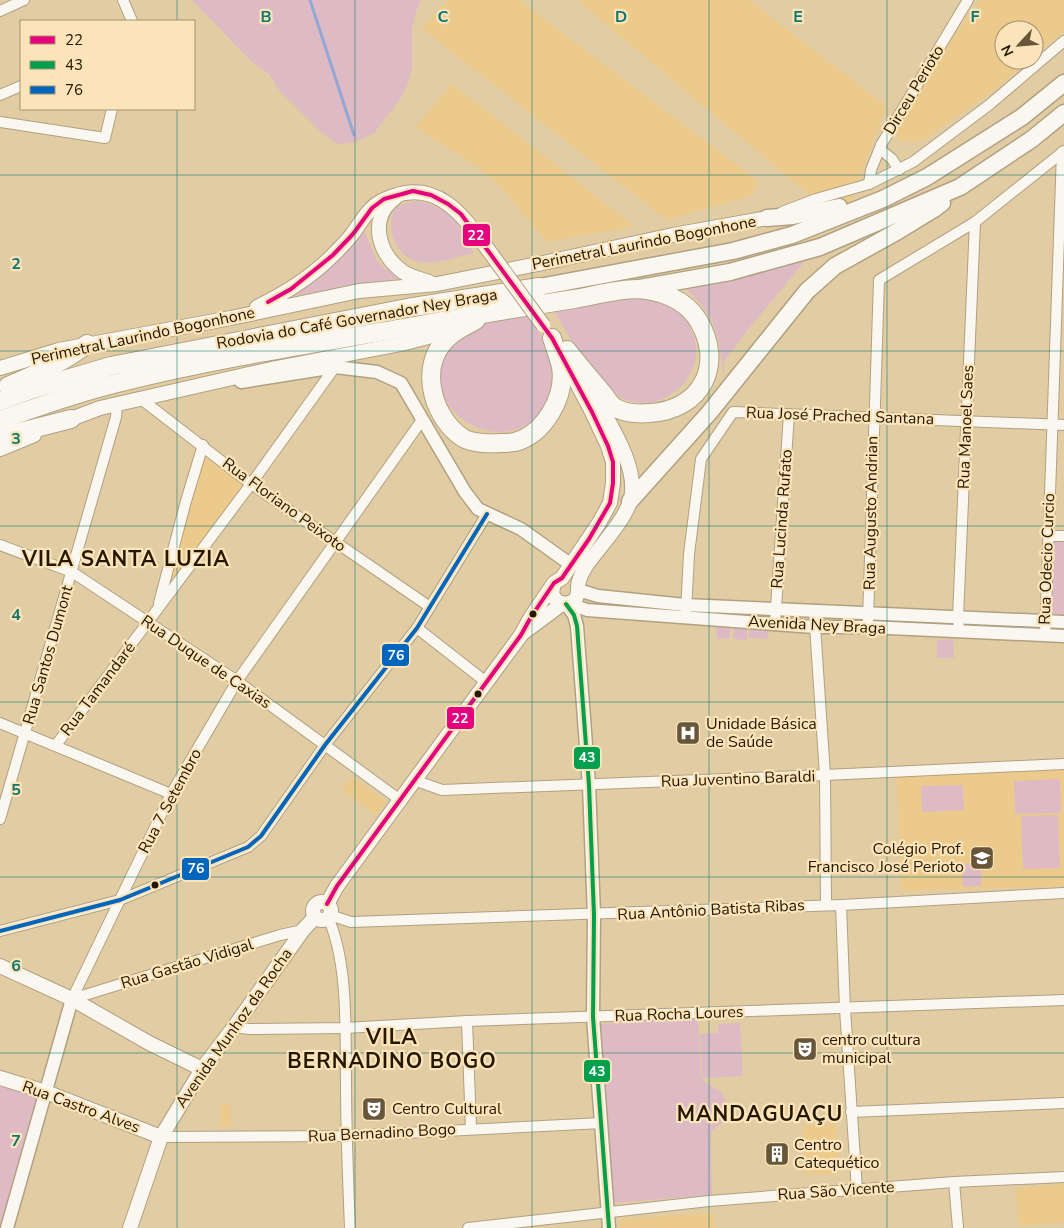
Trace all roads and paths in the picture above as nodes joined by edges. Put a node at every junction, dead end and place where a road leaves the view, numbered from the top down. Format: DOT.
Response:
graph roads {
  1 [pos="24,0"];
  2 [pos="123,0"];
  3 [pos="968,0"];
  4 [pos="0,11"];
  5 [pos="132,20"];
  6 [pos="1064,41"];
  7 [pos="1064,83"];
  8 [pos="20,86"];
  9 [pos="0,95"];
  10 [pos="112,110"];
  11 [pos="1064,113"];
  12 [pos="0,122"];
  13 [pos="881,145"];
  14 [pos="1063,152"];
  15 [pos="899,170"];
  16 [pos="869,184"];
  17 [pos="960,186"];
  18 [pos="400,194"];
  19 [pos="883,199"];
  20 [pos="767,218"];
  21 [pos="975,222"];
  22 [pos="437,284"];
  23 [pos="539,287"];
  24 [pos="636,289"];
  25 [pos="500,310"];
  26 [pos="231,318"];
  27 [pos="461,328"];
  28 [pos="547,332"];
  29 [pos="87,344"];
  30 [pos="567,350"];
  31 [pos="335,367"];
  32 [pos="0,368"];
  33 [pos="0,389"];
  34 [pos="180,390"];
  35 [pos="141,399"];
  36 [pos="0,401"];
  37 [pos="117,404"];
  38 [pos="789,414"];
  39 [pos="874,417"];
  40 [pos="71,419"];
  41 [pos="0,420"];
  42 [pos="422,420"];
  43 [pos="967,421"];
  44 [pos="1052,424"];
  45 [pos="1064,425"];
  46 [pos="0,438"];
  47 [pos="203,445"];
  48 [pos="0,449"];
  49 [pos="251,484"];
  50 [pos="630,501"];
  51 [pos="487,514"];
  52 [pos="1048,536"];
  53 [pos="1064,536"];
  54 [pos="336,543"];
  55 [pos="0,547"];
  56 [pos="570,564"];
  57 [pos="72,572"];
  58 [pos="557,583"];
  59 [pos="578,588"];
  60 [pos="566,604"];
  61 [pos="685,605"];
  62 [pos="430,607"];
  63 [pos="776,608"];
  64 [pos="157,610"];
  65 [pos="814,612"];
  66 [pos="869,614"];
  67 [pos="958,617"];
  68 [pos="685,618"];
  69 [pos="148,622"];
  70 [pos="1045,622"];
  71 [pos="1064,622"];
  72 [pos="775,623"];
  73 [pos="814,627"];
  74 [pos="868,627"];
  75 [pos="418,628"];
  76 [pos="959,632"];
  77 [pos="521,635"];
  78 [pos="1045,636"];
  79 [pos="1064,636"];
  80 [pos="237,681"];
  81 [pos="486,682"];
  82 [pos="0,723"];
  83 [pos="26,733"];
  84 [pos="56,745"];
  85 [pos="325,745"];
  86 [pos="1064,764"];
  87 [pos="826,776"];
  88 [pos="414,780"];
  89 [pos="589,785"];
  90 [pos="171,794"];
  91 [pos="400,800"];
  92 [pos="0,819"];
  93 [pos="1064,893"];
  94 [pos="120,900"];
  95 [pos="826,904"];
  96 [pos="842,905"];
  97 [pos="325,913"];
  98 [pos="594,915"];
  99 [pos="302,930"];
  100 [pos="0,931"];
  101 [pos="0,966"];
  102 [pos="72,999"];
  103 [pos="1064,1000"];
  104 [pos="844,1009"];
  105 [pos="593,1017"];
  106 [pos="467,1021"];
  107 [pos="234,1027"];
  108 [pos="345,1028"];
  109 [pos="202,1069"];
  110 [pos="0,1078"];
  111 [pos="46,1092"];
  112 [pos="1064,1103"];
  113 [pos="851,1112"];
  114 [pos="602,1123"];
  115 [pos="471,1129"];
  116 [pos="346,1136"];
  117 [pos="161,1137"];
  118 [pos="1064,1177"];
  119 [pos="954,1182"];
  120 [pos="857,1190"];
  121 [pos="608,1213"];
  122 [pos="7,1228"];
  123 [pos="130,1228"];
  124 [pos="350,1228"];
  125 [pos="468,1228"];
  126 [pos="609,1228"];
  127 [pos="958,1228"];
  1 -- 4 [label="street"];
  2 -- 5 [label="street"];
  3 -- 13 [label="street, Dirceu Perioto"];
  6 -- 15 [label="street, Perimetral Laurindo Bogonhone"];
  7 -- 19 [label="highway, Rodovia do Café Governador Ney Braga"];
  8 -- 9 [label="street"];
  10 -- 12 [label="street"];
  11 -- 17 [label="highway, Rodovia do Café Governador Ney Braga"];
  13 -- 15 [label="street"];
  13 -- 16 [label="street, Dirceu Perioto"];
  14 -- 21 [label="street"];
  14 -- 44 [label="street, Rua Odecio Curcio"];
  15 -- 16 [label="street, Perimetral Laurindo Bogonhone"];
  16 -- 20 [label="street, Perimetral Laurindo Bogonhone"];
  17 -- 24 [label="highway, Rodovia do Café Governador Ney Braga"];
  17 -- 50 [label="highway"];
  18 -- 22 [label="main road"];
  18 -- 26 [label="main road"];
  18 -- 28 [label="main road, bridge"];
  19 -- 20 [label="highway"];
  19 -- 23 [label="highway, Rodovia do Café Governador Ney Braga"];
  20 -- 22 [label="main road, Perimetral Laurindo Bogonhone"];
  21 -- 39 [label="street, Rua Augusto Andrian"];
  21 -- 43 [label="street, Rua Manoel Saes"];
  22 -- 26 [label="main road, Perimetral Laurindo Bogonhone"];
  23 -- 36 [label="highway, Rodovia do Café Governador Ney Braga"];
  24 -- 25 [label="highway, Rodovia do Café Governador Ney Braga"];
  24 -- 30 [label="highway"];
  25 -- 27 [label="highway"];
  25 -- 41 [label="highway, Rodovia do Café Governador Ney Braga"];
  26 -- 29 [label="main road, Perimetral Laurindo Bogonhone"];
  27 -- 28 [label="highway"];
  27 -- 34 [label="main road"];
  28 -- 30 [label="main road"];
  28 -- 56 [label="main road"];
  29 -- 32 [label="main road, Perimetral Laurindo Bogonhone"];
  29 -- 33 [label="highway"];
  30 -- 50 [label="main road"];
  31 -- 34 [label="street"];
  31 -- 42 [label="street"];
  31 -- 49 [label="street, Rua Tamandaré"];
  34 -- 35 [label="main road"];
  35 -- 37 [label="main road"];
  35 -- 47 [label="street, Rua Floriano Peixoto"];
  37 -- 40 [label="main road"];
  37 -- 57 [label="street, Rua Santos Dumont"];
  38 -- 39 [label="street, Rua José Prached Santana"];
  38 -- 61 [label="street, Rua José Prached Santana"];
  38 -- 63 [label="street, Rua Lucinda Rufato"];
  39 -- 43 [label="street, Rua José Prached Santana"];
  39 -- 66 [label="street, Rua Augusto Andrian"];
  40 -- 46 [label="highway"];
  40 -- 48 [label="main road"];
  42 -- 51 [label="street"];
  42 -- 54 [label="street, Rua 7 Setembro"];
  43 -- 44 [label="street, Rua José Prached Santana"];
  43 -- 67 [label="street, Rua Manoel Saes"];
  44 -- 45 [label="street, Rua José Prached Santana"];
  44 -- 52 [label="street, Rua Odecio Curcio"];
  47 -- 49 [label="street, Rua Floriano Peixoto"];
  47 -- 64 [label="street, Rua Tamandaré"];
  49 -- 54 [label="street, Rua Floriano Peixoto"];
  49 -- 64 [label="street, Rua Tamandaré"];
  50 -- 59 [label="main road"];
  51 -- 56 [label="street"];
  51 -- 62 [label="street"];
  52 -- 53 [label="street"];
  52 -- 70 [label="street, Rua Odecio Curcio"];
  54 -- 62 [label="street, Rua Floriano Peixoto"];
  54 -- 80 [label="street, Rua 7 Setembro"];
  55 -- 57 [label="street, Rua Duque de Caxias"];
  56 -- 58 [label="main road"];
  57 -- 69 [label="street, Rua Duque de Caxias"];
  57 -- 83 [label="street, Rua Santos Dumont"];
  58 -- 59 [label="main road"];
  58 -- 60 [label="main road"];
  58 -- 77 [label="main road"];
  59 -- 60 [label="main road"];
  59 -- 61 [label="street, Avenida Ney Braga"];
  60 -- 68 [label="street, Avenida Ney Braga"];
  60 -- 77 [label="main road"];
  60 -- 89 [label="street"];
  61 -- 63 [label="street, Avenida Ney Braga"];
  61 -- 68 [label="street"];
  62 -- 75 [label="street"];
  63 -- 65 [label="street, Avenida Ney Braga"];
  63 -- 72 [label="street, Rua Lucinda Rufato"];
  64 -- 69 [label="street, Rua Tamandaré"];
  65 -- 66 [label="street, Avenida Ney Braga"];
  65 -- 73 [label="street"];
  66 -- 67 [label="street, Avenida Ney Braga"];
  66 -- 74 [label="street, Rua Augusto Andrian"];
  67 -- 70 [label="street, Avenida Ney Braga"];
  67 -- 76 [label="street, Rua Manoel Saes"];
  68 -- 72 [label="street, Avenida Ney Braga"];
  69 -- 80 [label="street, Rua Duque de Caxias"];
  69 -- 84 [label="street, Rua Tamandaré"];
  70 -- 71 [label="street, Avenida Ney Braga"];
  70 -- 78 [label="street, Rua Odecio Curcio"];
  72 -- 73 [label="street, Avenida Ney Braga"];
  73 -- 74 [label="street, Avenida Ney Braga"];
  73 -- 87 [label="street"];
  74 -- 76 [label="street, Avenida Ney Braga"];
  75 -- 81 [label="street"];
  75 -- 85 [label="street"];
  76 -- 78 [label="street, Avenida Ney Braga"];
  77 -- 81 [label="main road, Avenida Munhoz da Rocha"];
  78 -- 79 [label="street, Avenida Ney Braga"];
  80 -- 85 [label="street, Rua Duque de Caxias"];
  80 -- 90 [label="street, Rua 7 Setembro"];
  81 -- 88 [label="main road, Avenida Munhoz da Rocha"];
  82 -- 83 [label="street"];
  83 -- 84 [label="street"];
  83 -- 92 [label="street, Rua Santos Dumont"];
  84 -- 90 [label="street"];
  85 -- 91 [label="street, Rua Duque de Caxias"];
  85 -- 94 [label="street"];
  86 -- 87 [label="street, Rua Juventino Baraldi"];
  87 -- 89 [label="street, Rua Juventino Baraldi"];
  87 -- 95 [label="street"];
  88 -- 89 [label="street, Rua Juventino Baraldi"];
  88 -- 91 [label="main road, Avenida Munhoz da Rocha"];
  89 -- 98 [label="street"];
  90 -- 94 [label="street, Rua 7 Setembro"];
  91 -- 97 [label="main road, Avenida Munhoz da Rocha"];
  93 -- 96 [label="street, Rua Antônio Batista Ribas"];
  94 -- 100 [label="street"];
  94 -- 102 [label="street, Rua 7 Setembro"];
  95 -- 96 [label="street, Rua Antônio Batista Ribas"];
  95 -- 98 [label="street, Rua Antônio Batista Ribas"];
  96 -- 104 [label="street"];
  97 -- 98 [label="street, Rua Antônio Batista Ribas"];
  97 -- 99 [label="main road, Avenida Munhoz da Rocha"];
  97 -- 108 [label="street"];
  98 -- 105 [label="street"];
  99 -- 102 [label="street, Rua Gastão Vidigal"];
  99 -- 107 [label="main road, Avenida Munhoz da Rocha"];
  101 -- 102 [label="main road"];
  102 -- 109 [label="main road"];
  102 -- 111 [label="street, Rua 7 Setembro"];
  103 -- 104 [label="street, Rua Rocha Loures"];
  104 -- 105 [label="street, Rua Rocha Loures"];
  104 -- 113 [label="street"];
  105 -- 106 [label="street, Rua Rocha Loures"];
  105 -- 114 [label="street"];
  106 -- 108 [label="street, Rua Rocha Loures"];
  106 -- 115 [label="street"];
  107 -- 108 [label="street, Rua Rocha Loures"];
  107 -- 109 [label="main road, Avenida Munhoz da Rocha"];
  108 -- 116 [label="street"];
  109 -- 117 [label="main road, Avenida Munhoz da Rocha"];
  110 -- 111 [label="main road, Rua Castro Alves"];
  111 -- 117 [label="main road, Rua Castro Alves"];
  111 -- 122 [label="street, Rua 7 Setembro"];
  112 -- 113 [label="street"];
  113 -- 120 [label="street"];
  114 -- 115 [label="street, Rua Bernadino Bogo"];
  114 -- 121 [label="street"];
  115 -- 116 [label="street, Rua Bernadino Bogo"];
  116 -- 117 [label="street, Rua Bernadino Bogo"];
  116 -- 124 [label="street"];
  117 -- 123 [label="main road, Avenida Munhoz da Rocha"];
  118 -- 119 [label="street, Rua São Vicente"];
  119 -- 120 [label="street, Rua São Vicente"];
  119 -- 127 [label="street"];
  120 -- 121 [label="street, Rua São Vicente"];
  121 -- 125 [label="street, Rua São Vicente"];
  121 -- 126 [label="street"];
}
